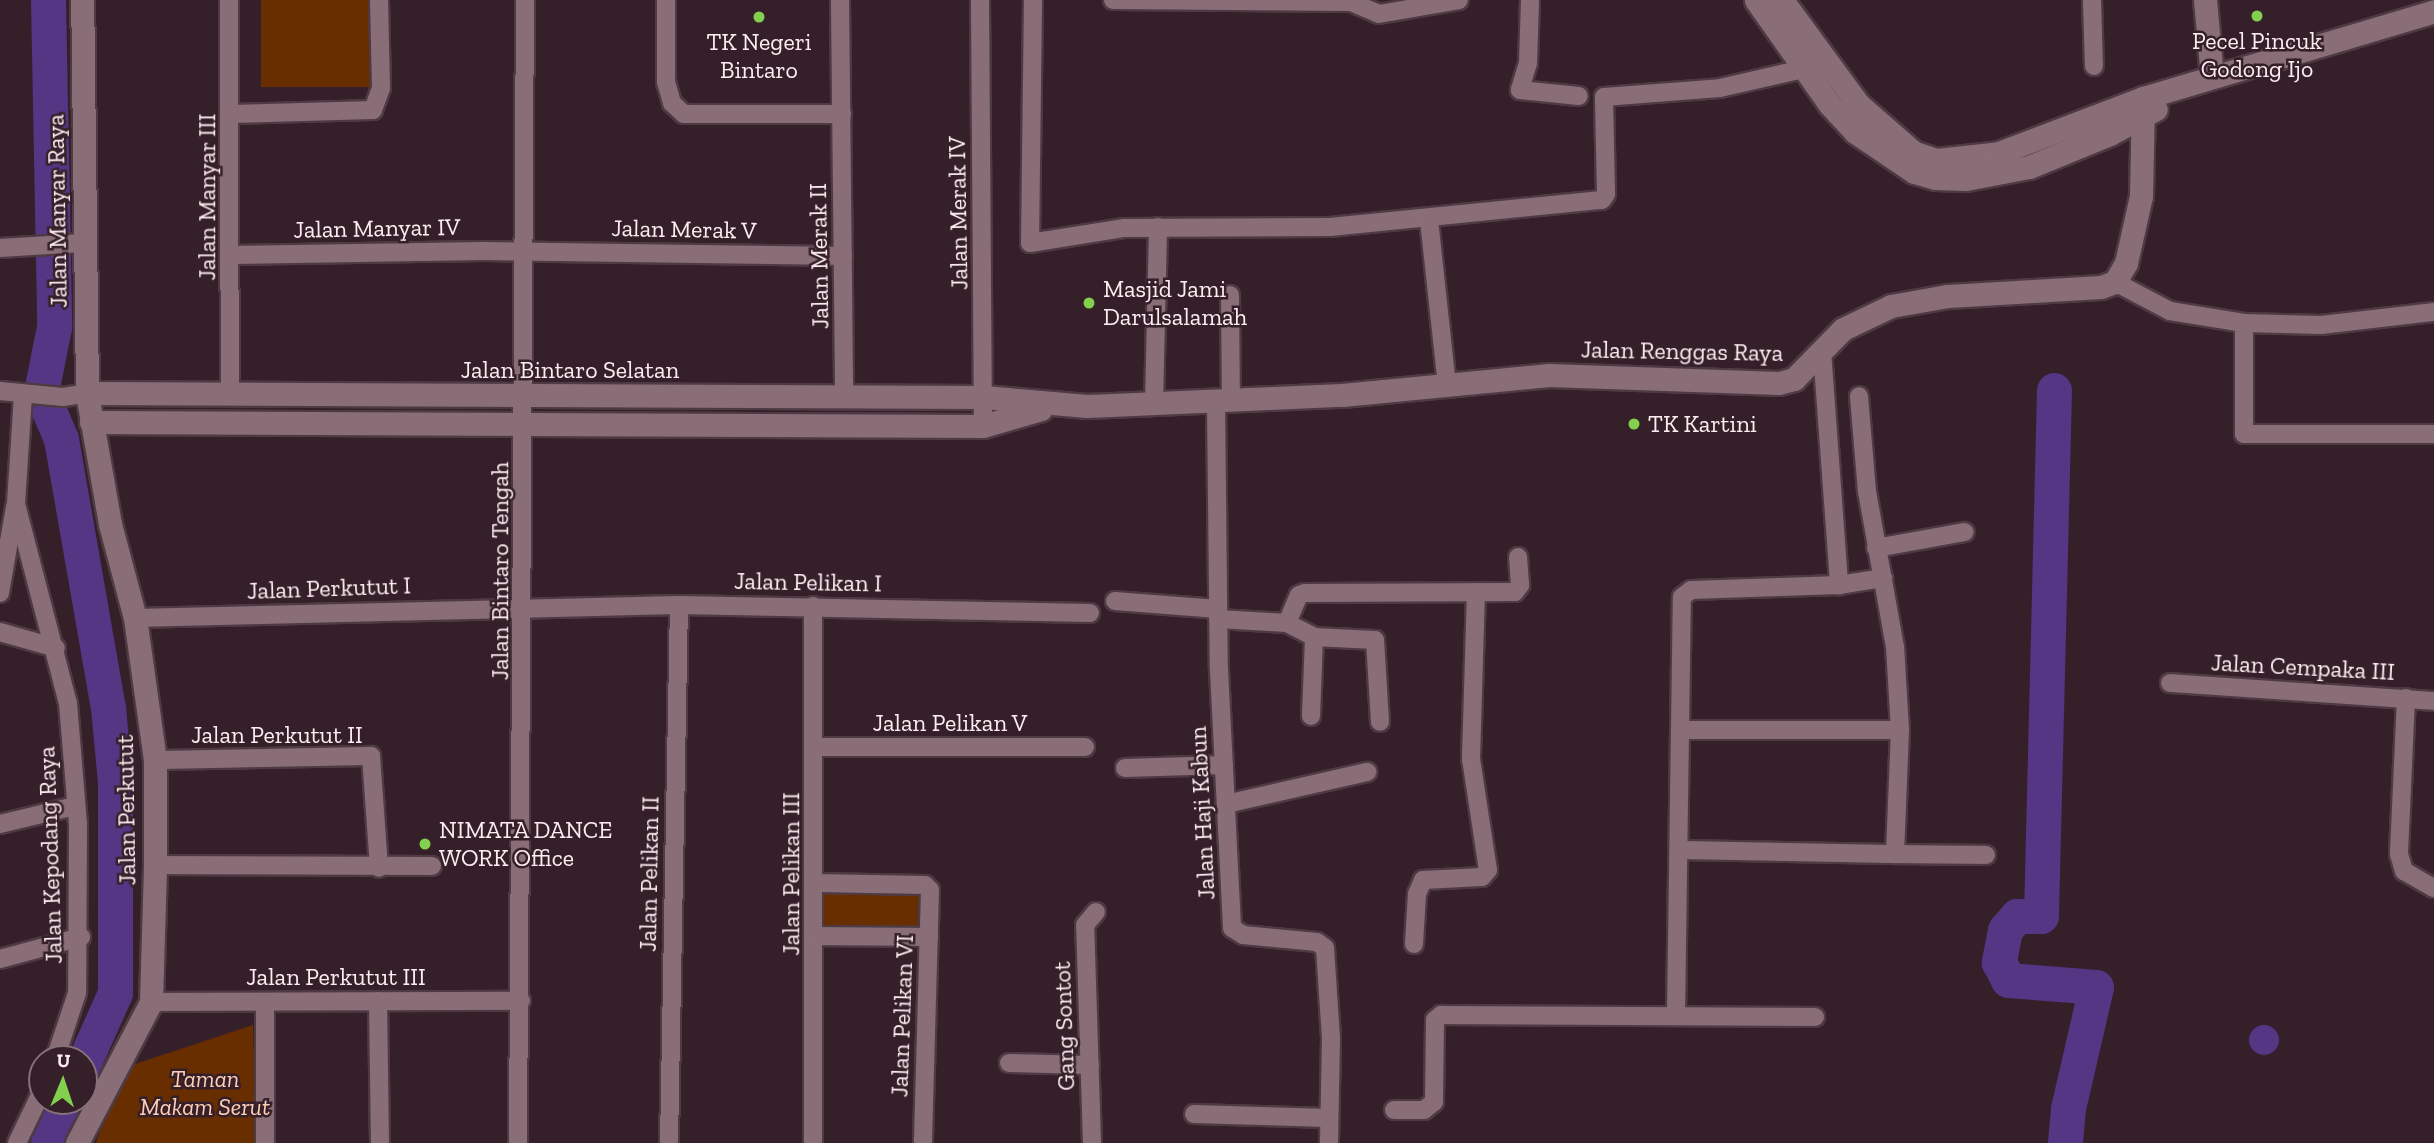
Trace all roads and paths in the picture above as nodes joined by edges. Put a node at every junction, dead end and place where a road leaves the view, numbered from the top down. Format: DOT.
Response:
graph roads {
  1 [pos="82,0"];
  2 [pos="229,0"];
  3 [pos="379,0"];
  4 [pos="525,0"];
  5 [pos="666,0"];
  6 [pos="840,0"];
  7 [pos="980,0"];
  8 [pos="1033,0"];
  9 [pos="1113,0"];
  10 [pos="1459,0"];
  11 [pos="1530,0"];
  12 [pos="1756,0"];
  13 [pos="2092,0"];
  14 [pos="2205,0"];
  15 [pos="2434,11"];
  16 [pos="1786,17"];
  17 [pos="1809,60"];
  18 [pos="2094,66"];
  19 [pos="2202,82"];
  20 [pos="1579,96"];
  21 [pos="2145,107"];
  22 [pos="232,114"];
  23 [pos="842,114"];
  24 [pos="1429,220"];
  25 [pos="1158,227"];
  26 [pos="82,243"];
  27 [pos="0,248"];
  28 [pos="524,252"];
  29 [pos="232,256"];
  30 [pos="843,256"];
  31 [pos="2115,282"];
  32 [pos="1230,295"];
  33 [pos="2434,312"];
  34 [pos="2244,323"];
  35 [pos="1822,351"];
  36 [pos="1447,387"];
  37 [pos="0,391"];
  38 [pos="87,393"];
  39 [pos="225,395"];
  40 [pos="24,396"];
  41 [pos="526,396"];
  42 [pos="1859,396"];
  43 [pos="56,397"];
  44 [pos="844,397"];
  45 [pos="984,397"];
  46 [pos="1224,401"];
  47 [pos="1154,405"];
  48 [pos="1053,406"];
  49 [pos="91,422"];
  50 [pos="220,423"];
  51 [pos="525,424"];
  52 [pos="984,426"];
  53 [pos="2434,434"];
  54 [pos="16,504"];
  55 [pos="1965,532"];
  56 [pos="1876,548"];
  57 [pos="1518,557"];
  58 [pos="1883,578"];
  59 [pos="1839,585"];
  60 [pos="1476,592"];
  61 [pos="0,593"];
  62 [pos="1115,601"];
  63 [pos="679,605"];
  64 [pos="813,606"];
  65 [pos="524,607"];
  66 [pos="1090,612"];
  67 [pos="1218,614"];
  68 [pos="135,618"];
  69 [pos="1287,623"];
  70 [pos="0,632"];
  71 [pos="1314,637"];
  72 [pos="56,648"];
  73 [pos="2170,683"];
  74 [pos="2406,698"];
  75 [pos="2434,701"];
  76 [pos="1311,716"];
  77 [pos="1380,722"];
  78 [pos="1682,730"];
  79 [pos="1900,730"];
  80 [pos="814,747"];
  81 [pos="1085,747"];
  82 [pos="155,760"];
  83 [pos="1224,765"];
  84 [pos="1125,768"];
  85 [pos="1367,772"];
  86 [pos="1226,804"];
  87 [pos="75,806"];
  88 [pos="0,824"];
  89 [pos="1679,850"];
  90 [pos="1895,854"];
  91 [pos="1986,855"];
  92 [pos="155,865"];
  93 [pos="432,866"];
  94 [pos="379,868"];
  95 [pos="816,883"];
  96 [pos="2434,888"];
  97 [pos="1096,912"];
  98 [pos="816,936"];
  99 [pos="81,937"];
  100 [pos="929,937"];
  101 [pos="1414,944"];
  102 [pos="0,958"];
  103 [pos="379,1001"];
  104 [pos="151,1002"];
  105 [pos="265,1002"];
  106 [pos="521,1002"];
  107 [pos="1676,1016"];
  108 [pos="1815,1017"];
  109 [pos="60,1045"];
  110 [pos="1009,1063"];
  111 [pos="1090,1065"];
  112 [pos="1394,1110"];
  113 [pos="1194,1114"];
  114 [pos="30,1115"];
  115 [pos="1329,1118"];
  116 [pos="17,1143"];
  117 [pos="76,1143"];
  118 [pos="265,1143"];
  119 [pos="380,1143"];
  120 [pos="518,1143"];
  121 [pos="669,1143"];
  122 [pos="813,1143"];
  123 [pos="923,1143"];
  124 [pos="1092,1143"];
  125 [pos="1329,1143"];
  1 -- 26 [label="street, Jalan Manyar Raya"];
  2 -- 22 [label="street, Jalan Manyar III"];
  3 -- 22 [label="street"];
  4 -- 28 [label="street, Jalan Bintaro Tengah"];
  5 -- 23 [label="street"];
  6 -- 23 [label="street, Jalan Merak II"];
  7 -- 45 [label="street, Jalan Merak IV"];
  8 -- 25 [label="street"];
  9 -- 10 [label="street"];
  11 -- 20 [label="street"];
  12 -- 16 [label="street"];
  13 -- 18 [label="street"];
  14 -- 19 [label="street"];
  15 -- 19 [label="street"];
  16 -- 17 [label="street"];
  17 -- 21 [label="street"];
  17 -- 24 [label="street"];
  19 -- 21 [label="street"];
  21 -- 31 [label="street"];
  22 -- 29 [label="street, Jalan Manyar III"];
  23 -- 30 [label="street, Jalan Merak II"];
  24 -- 25 [label="street"];
  24 -- 36 [label="street"];
  25 -- 47 [label="street"];
  26 -- 27 [label="street"];
  26 -- 38 [label="street, Jalan Manyar Raya"];
  28 -- 29 [label="street, Jalan Manyar IV"];
  28 -- 30 [label="street, Jalan Merak V"];
  28 -- 41 [label="street, Jalan Bintaro Tengah"];
  29 -- 39 [label="street, Jalan Manyar III"];
  30 -- 44 [label="street, Jalan Merak II"];
  31 -- 34 [label="street"];
  31 -- 35 [label="street, Jalan Renggas Raya"];
  32 -- 46 [label="street, Jalan Haji Kabun"];
  33 -- 34 [label="street"];
  34 -- 53 [label="street"];
  35 -- 36 [label="street, Jalan Renggas Raya"];
  35 -- 59 [label="street"];
  36 -- 46 [label="street, Jalan Renggas Raya"];
  37 -- 40 [label="street"];
  38 -- 39 [label="street, Jalan Bintaro Selatan"];
  38 -- 43 [label="street"];
  38 -- 49 [label="street, Jalan Manyar Raya"];
  39 -- 41 [label="street, Jalan Bintaro Selatan"];
  39 -- 50 [label="street"];
  40 -- 43 [label="street"];
  40 -- 54 [label="street, Jalan Kepodang Raya"];
  41 -- 44 [label="street, Jalan Bintaro Selatan"];
  41 -- 51 [label="street, Jalan Bintaro Tengah"];
  42 -- 56 [label="street"];
  43 -- 49 [label="street"];
  44 -- 45 [label="street, Jalan Bintaro Selatan"];
  45 -- 48 [label="street, Jalan Bintaro Selatan"];
  45 -- 52 [label="street, Jalan Merak IV"];
  46 -- 47 [label="street, Jalan Bintaro Selatan"];
  46 -- 67 [label="street, Jalan Haji Kabun"];
  47 -- 48 [label="street, Jalan Bintaro Selatan"];
  48 -- 52 [label="street, Jalan Bintaro Selatan"];
  49 -- 50 [label="street, Jalan Bintaro Selatan"];
  49 -- 68 [label="street, Jalan Perkutut"];
  50 -- 51 [label="street, Jalan Bintaro Selatan"];
  51 -- 52 [label="street, Jalan Bintaro Selatan"];
  51 -- 65 [label="street, Jalan Bintaro Tengah"];
  54 -- 61 [label="street, Jalan Kepodang Raya"];
  54 -- 72 [label="street, Jalan Kepodang Raya"];
  55 -- 56 [label="street"];
  56 -- 58 [label="street"];
  57 -- 60 [label="street"];
  58 -- 59 [label="street"];
  58 -- 79 [label="street"];
  59 -- 78 [label="street"];
  60 -- 69 [label="street"];
  60 -- 101 [label="street"];
  62 -- 67 [label="street"];
  63 -- 64 [label="street, Jalan Pelikan I"];
  63 -- 65 [label="street, Jalan Pelikan I"];
  63 -- 121 [label="street, Jalan Pelikan II"];
  64 -- 66 [label="street, Jalan Pelikan I"];
  64 -- 80 [label="street, Jalan Pelikan III"];
  65 -- 68 [label="street, Jalan Perkutut I"];
  65 -- 106 [label="street, Jalan Bintaro Tengah"];
  67 -- 69 [label="street"];
  67 -- 83 [label="street, Jalan Haji Kabun"];
  68 -- 82 [label="street, Jalan Perkutut"];
  69 -- 71 [label="street"];
  70 -- 72 [label="street"];
  71 -- 76 [label="street"];
  71 -- 77 [label="street"];
  72 -- 87 [label="street, Jalan Kepodang Raya"];
  73 -- 74 [label="street, Jalan Cempaka III"];
  74 -- 75 [label="street, Jalan Cempaka III"];
  74 -- 96 [label="street"];
  78 -- 79 [label="street"];
  78 -- 89 [label="street"];
  79 -- 90 [label="street"];
  80 -- 81 [label="street, Jalan Pelikan V"];
  80 -- 95 [label="street, Jalan Pelikan III"];
  82 -- 92 [label="street, Jalan Perkutut"];
  82 -- 94 [label="street, Jalan Perkutut II"];
  83 -- 84 [label="street"];
  83 -- 86 [label="street, Jalan Haji Kabun"];
  85 -- 86 [label="street"];
  86 -- 115 [label="street, Jalan Haji Kabun"];
  87 -- 88 [label="street"];
  87 -- 99 [label="street, Jalan Kepodang Raya"];
  89 -- 90 [label="street"];
  89 -- 107 [label="street"];
  90 -- 91 [label="street"];
  92 -- 94 [label="street"];
  92 -- 104 [label="street, Jalan Perkutut"];
  93 -- 94 [label="street"];
  95 -- 98 [label="street, Jalan Pelikan III"];
  95 -- 100 [label="street, Jalan Pelikan VI"];
  97 -- 111 [label="street, Gang Sontot"];
  98 -- 100 [label="street"];
  98 -- 122 [label="street, Jalan Pelikan III"];
  99 -- 102 [label="street"];
  99 -- 109 [label="street, Jalan Kepodang Raya"];
  100 -- 123 [label="street, Jalan Pelikan VI"];
  103 -- 105 [label="street, Jalan Perkutut III"];
  103 -- 106 [label="street, Jalan Perkutut III"];
  103 -- 119 [label="street"];
  104 -- 105 [label="street, Jalan Perkutut III"];
  104 -- 117 [label="street, Jalan Perkutut"];
  105 -- 118 [label="street"];
  106 -- 120 [label="street, Jalan Bintaro Tengah"];
  107 -- 108 [label="street"];
  107 -- 112 [label="street"];
  110 -- 111 [label="street"];
  111 -- 124 [label="street, Gang Sontot"];
  113 -- 115 [label="street"];
  114 -- 116 [label="street"];
  115 -- 125 [label="street, Jalan Haji Kabun"];
}
